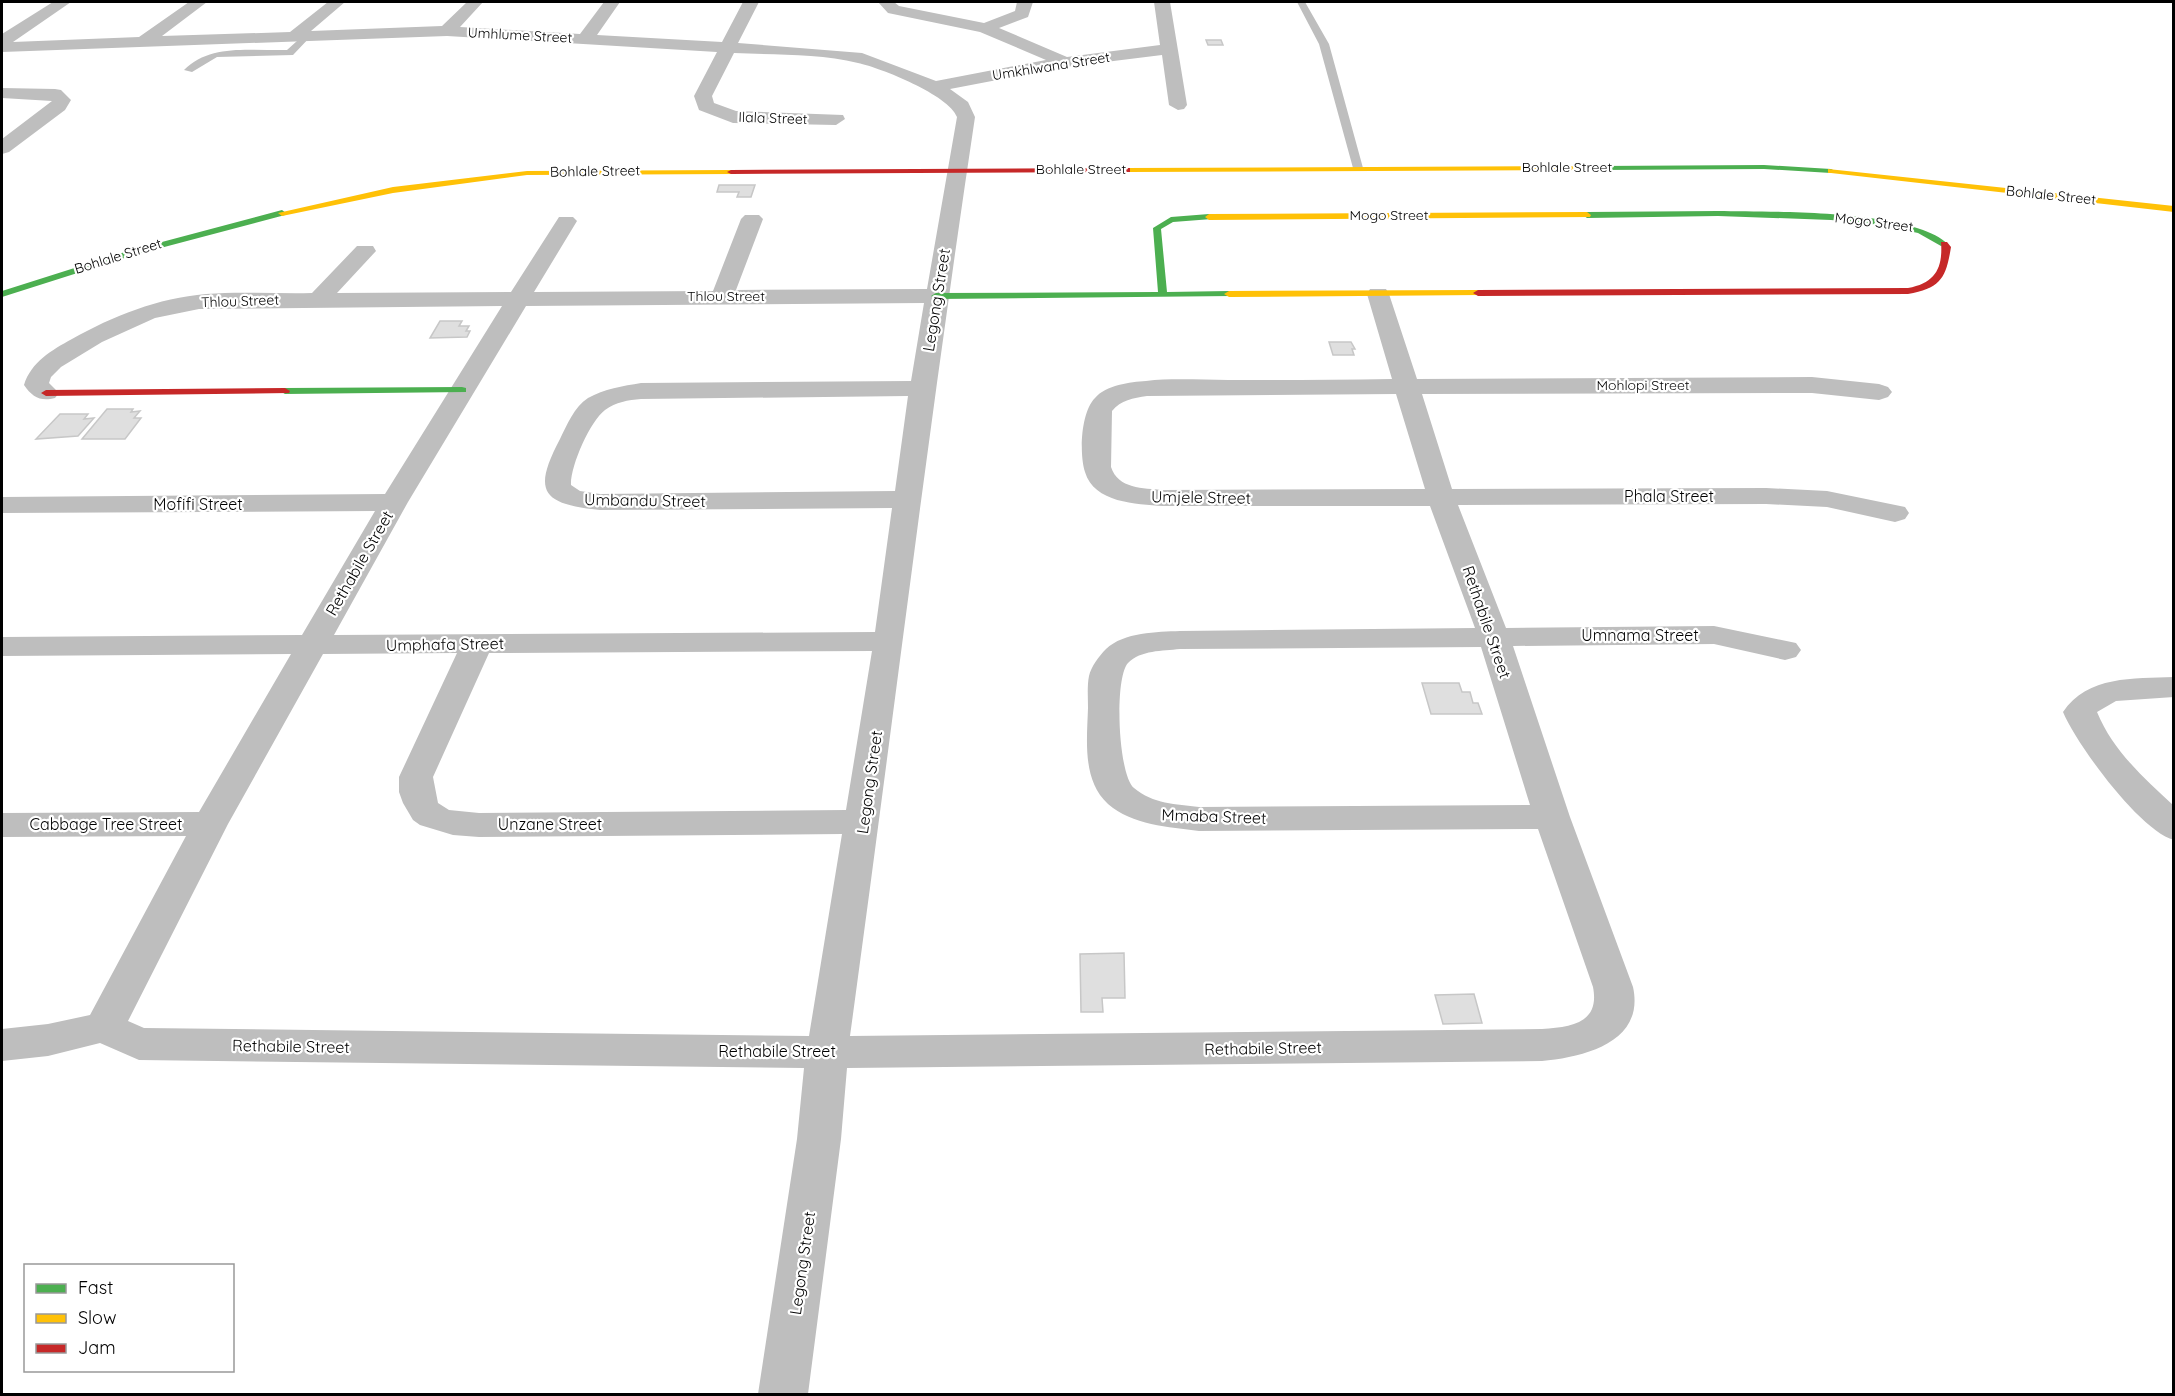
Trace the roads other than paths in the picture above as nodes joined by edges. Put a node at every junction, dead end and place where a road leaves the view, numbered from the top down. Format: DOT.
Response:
graph roads {
  1 [pos="63,2"];
  2 [pos="199,2"];
  3 [pos="337,2"];
  4 [pos="475,2"];
  5 [pos="612,2"];
  6 [pos="751,2"];
  7 [pos="886,2"];
  8 [pos="1025,2"];
  9 [pos="1162,2"];
  10 [pos="1300,2"];
  11 [pos="985,28"];
  12 [pos="447,31"];
  13 [pos="301,36"];
  14 [pos="585,39"];
  15 [pos="2,41"];
  16 [pos="144,41"];
  17 [pos="2,47"];
  18 [pos="728,48"];
  19 [pos="1169,49"];
  20 [pos="1065,62"];
  21 [pos="189,70"];
  22 [pos="934,87"];
  23 [pos="2,93"];
  24 [pos="1178,105"];
  25 [pos="836,119"];
  26 [pos="2,148"];
  27 [pos="1358,168"];
  28 [pos="957,169"];
  29 [pos="2174,209"];
  30 [pos="752,219"];
  31 [pos="566,221"];
  32 [pos="365,251"];
  33 [pos="2,294"];
  34 [pos="1163,294"];
  35 [pos="1378,294"];
  36 [pos="722,296"];
  37 [pos="936,296"];
  38 [pos="519,298"];
  39 [pos="319,299"];
  40 [pos="1407,386"];
  41 [pos="922,388"];
  42 [pos="462,390"];
  43 [pos="1879,392"];
  44 [pos="46,393"];
  45 [pos="1441,497"];
  46 [pos="908,499"];
  47 [pos="394,502"];
  48 [pos="2,505"];
  49 [pos="1895,513"];
  50 [pos="1493,635"];
  51 [pos="889,640"];
  52 [pos="478,643"];
  53 [pos="312,645"];
  54 [pos="2,646"];
  55 [pos="1785,650"];
  56 [pos="2174,687"];
  57 [pos="1552,817"];
  58 [pos="863,822"];
  59 [pos="210,824"];
  60 [pos="2,825"];
  61 [pos="2174,828"];
  62 [pos="104,1027"];
  63 [pos="2,1045"];
  64 [pos="827,1052"];
  65 [pos="783,1395"];
  1 -- 15 [label="street"];
  2 -- 16 [label="street"];
  3 -- 13 [label="street"];
  4 -- 12 [label="street"];
  5 -- 14 [label="street"];
  6 -- 18 [label="street"];
  7 -- 11 [label="street"];
  8 -- 11 [label="street"];
  9 -- 19 [label="street"];
  10 -- 27 [label="lane"];
  11 -- 20 [label="street"];
  12 -- 13 [label="street, Umhlume Street"];
  12 -- 14 [label="street, Umhlume Street"];
  13 -- 16 [label="street, Umhlume Street"];
  13 -- 21 [label="lane"];
  14 -- 18 [label="street, Umhlume Street"];
  16 -- 17 [label="street, Umhlume Street"];
  18 -- 22 [label="street, Umhlume Street"];
  18 -- 25 [label="street, Ilala Street"];
  19 -- 20 [label="street, Umkhlwana Street"];
  19 -- 24 [label="street"];
  20 -- 22 [label="street, Umkhlwana Street"];
  22 -- 28 [label="street, Umhlume Street"];
  23 -- 26 [label="street"];
  27 -- 28 [label="street, Bohlale Street"];
  27 -- 29 [label="street, Bohlale Street"];
  28 -- 33 [label="street, Bohlale Street"];
  28 -- 37 [label="street, Legong Street"];
  30 -- 36 [label="street"];
  31 -- 38 [label="street, Rethabile Street"];
  32 -- 39 [label="street"];
  34 -- 35 [label="street, Mogo Street"];
  34 -- 35 [label="street, Mogo Street"];
  34 -- 37 [label="street, Mogo Street"];
  35 -- 40 [label="street, Rethabile Street"];
  36 -- 37 [label="street, Thlou Street"];
  36 -- 38 [label="street, Thlou Street"];
  37 -- 41 [label="street, Legong Street"];
  38 -- 39 [label="street, Thlou Street"];
  38 -- 42 [label="street, Rethabile Street"];
  39 -- 44 [label="street, Thlou Street"];
  40 -- 43 [label="street, Mohlopi Street"];
  40 -- 45 [label="street, Rethabile Street"];
  40 -- 45 [label="street, Umjele Street"];
  41 -- 46 [label="street, Legong Street"];
  41 -- 46 [label="street, Umbandu Street"];
  42 -- 44 [label="street, Thlou Street"];
  42 -- 47 [label="street, Rethabile Street"];
  45 -- 49 [label="street, Phala Street"];
  45 -- 50 [label="street, Rethabile Street"];
  46 -- 51 [label="street, Legong Street"];
  47 -- 48 [label="street, Mofifi Street"];
  47 -- 53 [label="street, Rethabile Street"];
  50 -- 55 [label="street, Umnama Street"];
  50 -- 57 [label="street, Rethabile Street"];
  50 -- 57 [label="street, Mmaba Street"];
  51 -- 52 [label="street, Umphafa Street"];
  51 -- 58 [label="street, Legong Street"];
  52 -- 53 [label="street, Umphafa Street"];
  52 -- 58 [label="street, Unzane Street"];
  53 -- 54 [label="street, Umphafa Street"];
  53 -- 59 [label="street, Rethabile Street"];
  56 -- 61 [label="street"];
  57 -- 64 [label="street, Rethabile Street"];
  58 -- 64 [label="street, Legong Street"];
  59 -- 60 [label="street, Cabbage Tree Street"];
  59 -- 62 [label="street, Rethabile Street"];
  62 -- 63 [label="street"];
  62 -- 64 [label="street, Rethabile Street"];
  64 -- 65 [label="street, Legong Street"];
}
